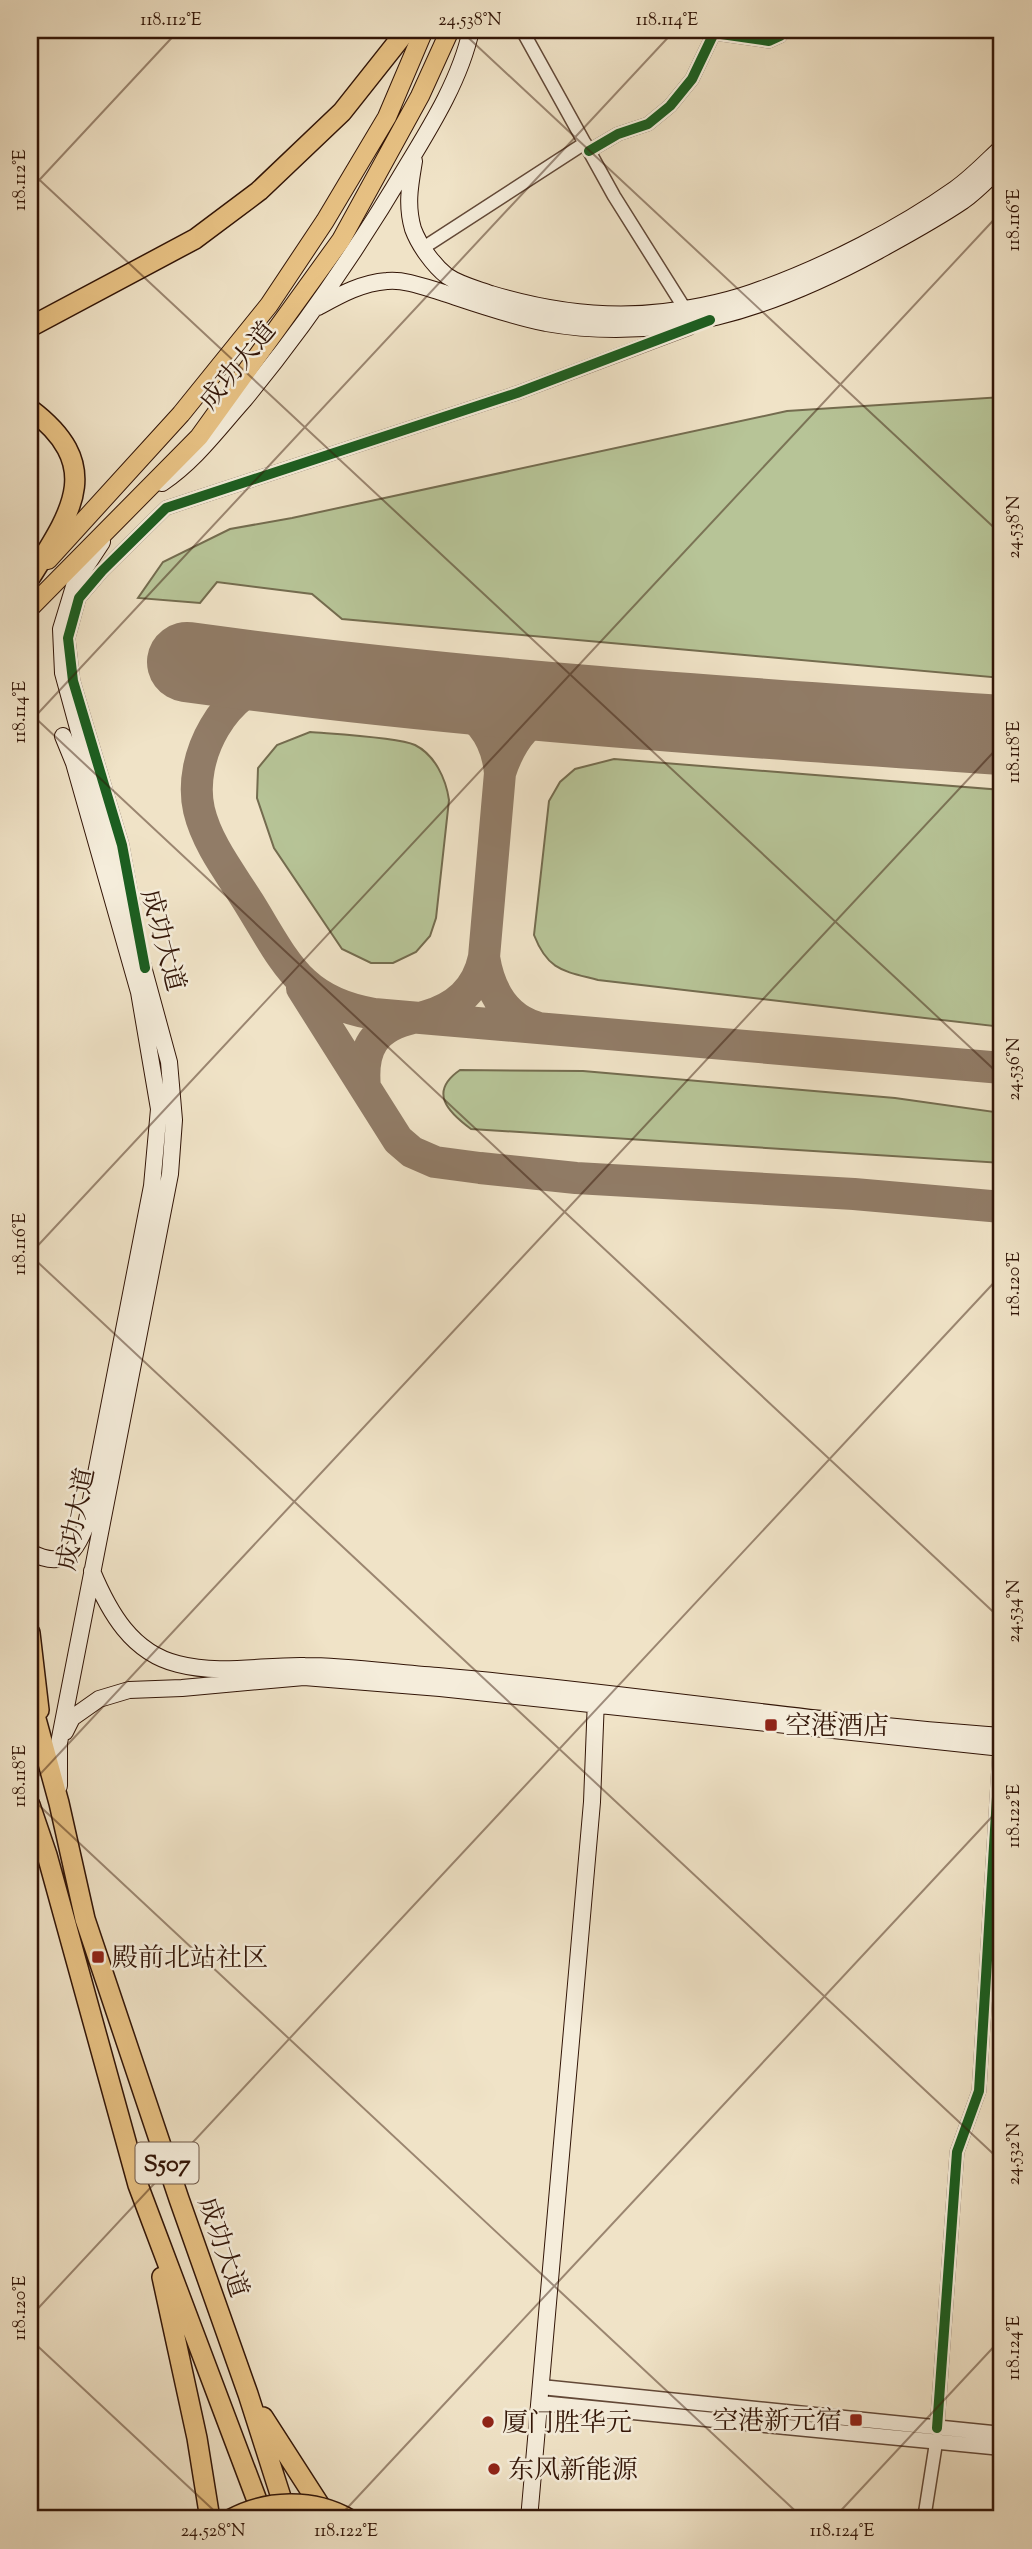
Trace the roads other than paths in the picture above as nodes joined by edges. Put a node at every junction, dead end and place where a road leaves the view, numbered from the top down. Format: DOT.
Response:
graph roads {
  1 [pos="407,30"];
  2 [pos="424,30"];
  3 [pos="450,30"];
  4 [pos="471,30"];
  5 [pos="522,30"];
  6 [pos="785,30"];
  7 [pos="1002,146"];
  8 [pos="587,147"];
  9 [pos="416,150"];
  10 [pos="1002,166"];
  11 [pos="423,247"];
  12 [pos="316,308"];
  13 [pos="685,309"];
  14 [pos="710,320"];
  15 [pos="30,327"];
  16 [pos="30,409"];
  17 [pos="126,508"];
  18 [pos="30,579"];
  19 [pos="30,608"];
  20 [pos="64,736"];
  21 [pos="145,968"];
  22 [pos="30,1552"];
  23 [pos="92,1571"];
  24 [pos="30,1633"];
  25 [pos="30,1697"];
  26 [pos="596,1700"];
  27 [pos="1002,1744"];
  28 [pos="52,1746"];
  29 [pos="32,1812"];
  30 [pos="30,1841"];
  31 [pos="997,1890"];
  32 [pos="138,2185"];
  33 [pos="248,2394"];
  34 [pos="541,2395"];
  35 [pos="1002,2434"];
  36 [pos="937,2436"];
  37 [pos="1002,2448"];
  38 [pos="210,2519"];
  39 [pos="230,2519"];
  40 [pos="264,2519"];
  41 [pos="288,2519"];
  42 [pos="328,2519"];
  43 [pos="349,2519"];
  44 [pos="529,2519"];
  45 [pos="923,2519"];
  1 -- 15 [label="highway"];
  2 -- 18 [label="main road"];
  3 -- 17 [label="main road"];
  4 -- 9 [label="main road, 成功大道"];
  5 -- 8 [label="street"];
  6 -- 8 [label="street"];
  7 -- 13 [label="main road"];
  8 -- 11 [label="street"];
  8 -- 13 [label="street"];
  9 -- 11 [label="main road"];
  9 -- 12 [label="main road, 成功大道"];
  10 -- 14 [label="main road"];
  11 -- 13 [label="main road"];
  12 -- 14 [label="main road"];
  12 -- 17 [label="main road, 成功大道"];
  14 -- 21 [label="street"];
  16 -- 18 [label="highway"];
  17 -- 19 [label="main road"];
  17 -- 21 [label="main road, 成功大道"];
  20 -- 22 [label="main road, 成功大道"];
  21 -- 23 [label="main road, 成功大道"];
  23 -- 26 [label="main road"];
  23 -- 28 [label="main road, 成功大道"];
  24 -- 28 [label="highway, 成功大道"];
  25 -- 28 [label="highway, 成功大道 / S507"];
  26 -- 27 [label="main road"];
  26 -- 28 [label="main road"];
  26 -- 34 [label="main road"];
  27 -- 31 [label="street"];
  28 -- 33 [label="highway, 成功大道 / S507"];
  29 -- 30 [label="main road"];
  29 -- 32 [label="highway, S507"];
  31 -- 36 [label="street"];
  32 -- 38 [label="highway"];
  32 -- 40 [label="highway, S507"];
  33 -- 41 [label="highway, 成功大道 / S507"];
  33 -- 42 [label="highway"];
  34 -- 36 [label="street"];
  34 -- 44 [label="main road"];
  35 -- 36 [label="street"];
  36 -- 37 [label="street"];
  36 -- 45 [label="street"];
  39 -- 43 [label="highway, bridge"];
}
